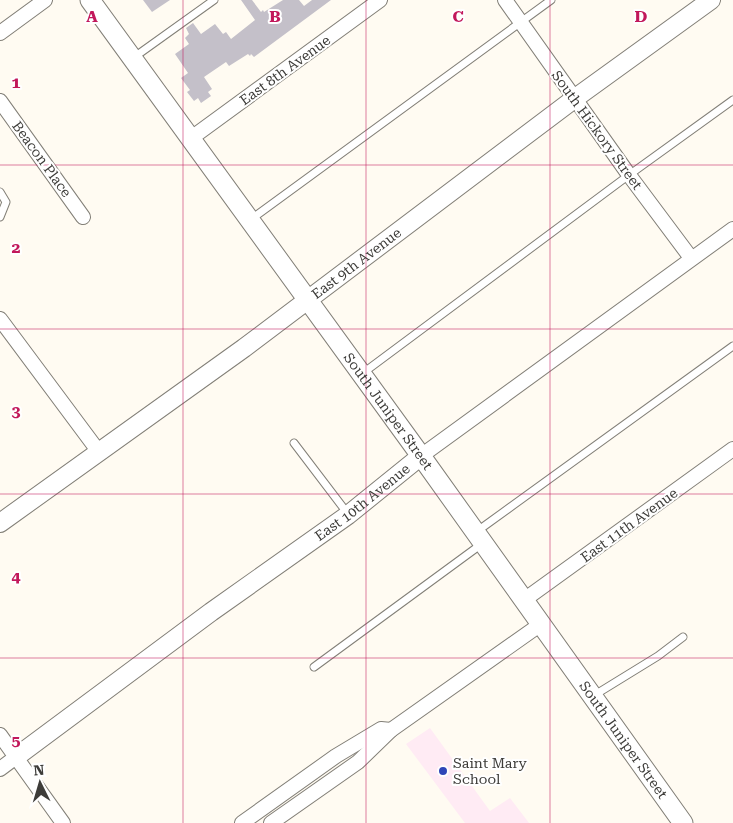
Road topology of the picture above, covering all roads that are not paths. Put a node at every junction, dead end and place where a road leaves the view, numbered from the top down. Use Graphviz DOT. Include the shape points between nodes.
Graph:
graph roads {
  1 [pos="46,0"];
  2 [pos="90,0"];
  3 [pos="214,0"];
  4 [pos="380,0"];
  5 [pos="505,0"];
  6 [pos="551,0"];
  7 [pos="711,0"];
  8 [pos="520,22"];
  9 [pos="0,33"];
  10 [pos="132,59"];
  11 [pos="574,99"];
  12 [pos="733,100"];
  13 [pos="0,101"];
  14 [pos="190,139"];
  15 [pos="629,175"];
  16 [pos="0,192"];
  17 [pos="0,217"];
  18 [pos="83,217"];
  19 [pos="250,220"];
  20 [pos="733,229"];
  21 [pos="691,258"];
  22 [pos="307,299"];
  23 [pos="0,320"];
  24 [pos="733,346"];
  25 [pos="361,374"];
  26 [pos="294,443"];
  27 [pos="733,449"];
  28 [pos="99,452"];
  29 [pos="421,456"];
  30 [pos="348,514"];
  31 [pos="1,520"];
  32 [pos="480,538"];
  33 [pos="524,600"];
  34 [pos="541,624"];
  35 [pos="683,637"];
  36 [pos="314,667"];
  37 [pos="593,696"];
  38 [pos="391,730"];
  39 [pos="0,735"];
  40 [pos="16,757"];
  41 [pos="0,768"];
  42 [pos="63,823"];
  43 [pos="242,823"];
  44 [pos="271,823"];
  45 [pos="683,823"];
  1 -- 9 [label="street"];
  2 -- 10 [label="main road, South Juniper Street"];
  3 -- 10 [label="lane"];
  4 -- 14 [label="street, East 8th Avenue"];
  5 -- 8 [label="street, South Hickory Street"];
  6 -- 8 [label="lane"];
  7 -- 11 [label="street, East 9th Avenue"];
  8 -- 11 [label="street, South Hickory Street"];
  8 -- 19 [label="lane"];
  10 -- 14 [label="main road, South Juniper Street"];
  11 -- 15 [label="street, South Hickory Street"];
  11 -- 22 [label="street, East 9th Avenue"];
  12 -- 15 [label="lane"];
  13 -- 18 [label="street, Beacon Place"];
  14 -- 19 [label="main road, South Juniper Street"];
  15 -- 21 [label="street, South Hickory Street"];
  15 -- 25 [label="lane"];
  16 -- 17 [label="lane" via="6,202"];
  19 -- 22 [label="main road, South Juniper Street"];
  20 -- 21 [label="street, East 10th Avenue"];
  21 -- 29 [label="street, East 10th Avenue"];
  22 -- 25 [label="main road, South Juniper Street"];
  22 -- 28 [label="street, East 9th Avenue"];
  23 -- 28 [label="street"];
  24 -- 32 [label="lane"];
  25 -- 29 [label="main road, South Juniper Street"];
  26 -- 30 [label="lane"];
  27 -- 33 [label="street, East 11th Avenue"];
  28 -- 31 [label="street, East 9th Avenue"];
  29 -- 30 [label="street, East 10th Avenue"];
  29 -- 32 [label="main road, South Juniper Street"];
  30 -- 40 [label="street, East 10th Avenue"];
  32 -- 33 [label="main road, South Juniper Street"];
  32 -- 36 [label="lane"];
  33 -- 34 [label="main road, South Juniper Street"];
  34 -- 37 [label="main road, South Juniper Street"];
  34 -- 38 [label="street"];
  35 -- 37 [label="lane"];
  37 -- 45 [label="main road, South Juniper Street"];
  38 -- 43 [label="street" via="381,728 336,756"];
  38 -- 44 [label="street" via="358,762"];
  39 -- 40 [label="street"];
  40 -- 41 [label="street"];
  40 -- 42 [label="street"];
}
